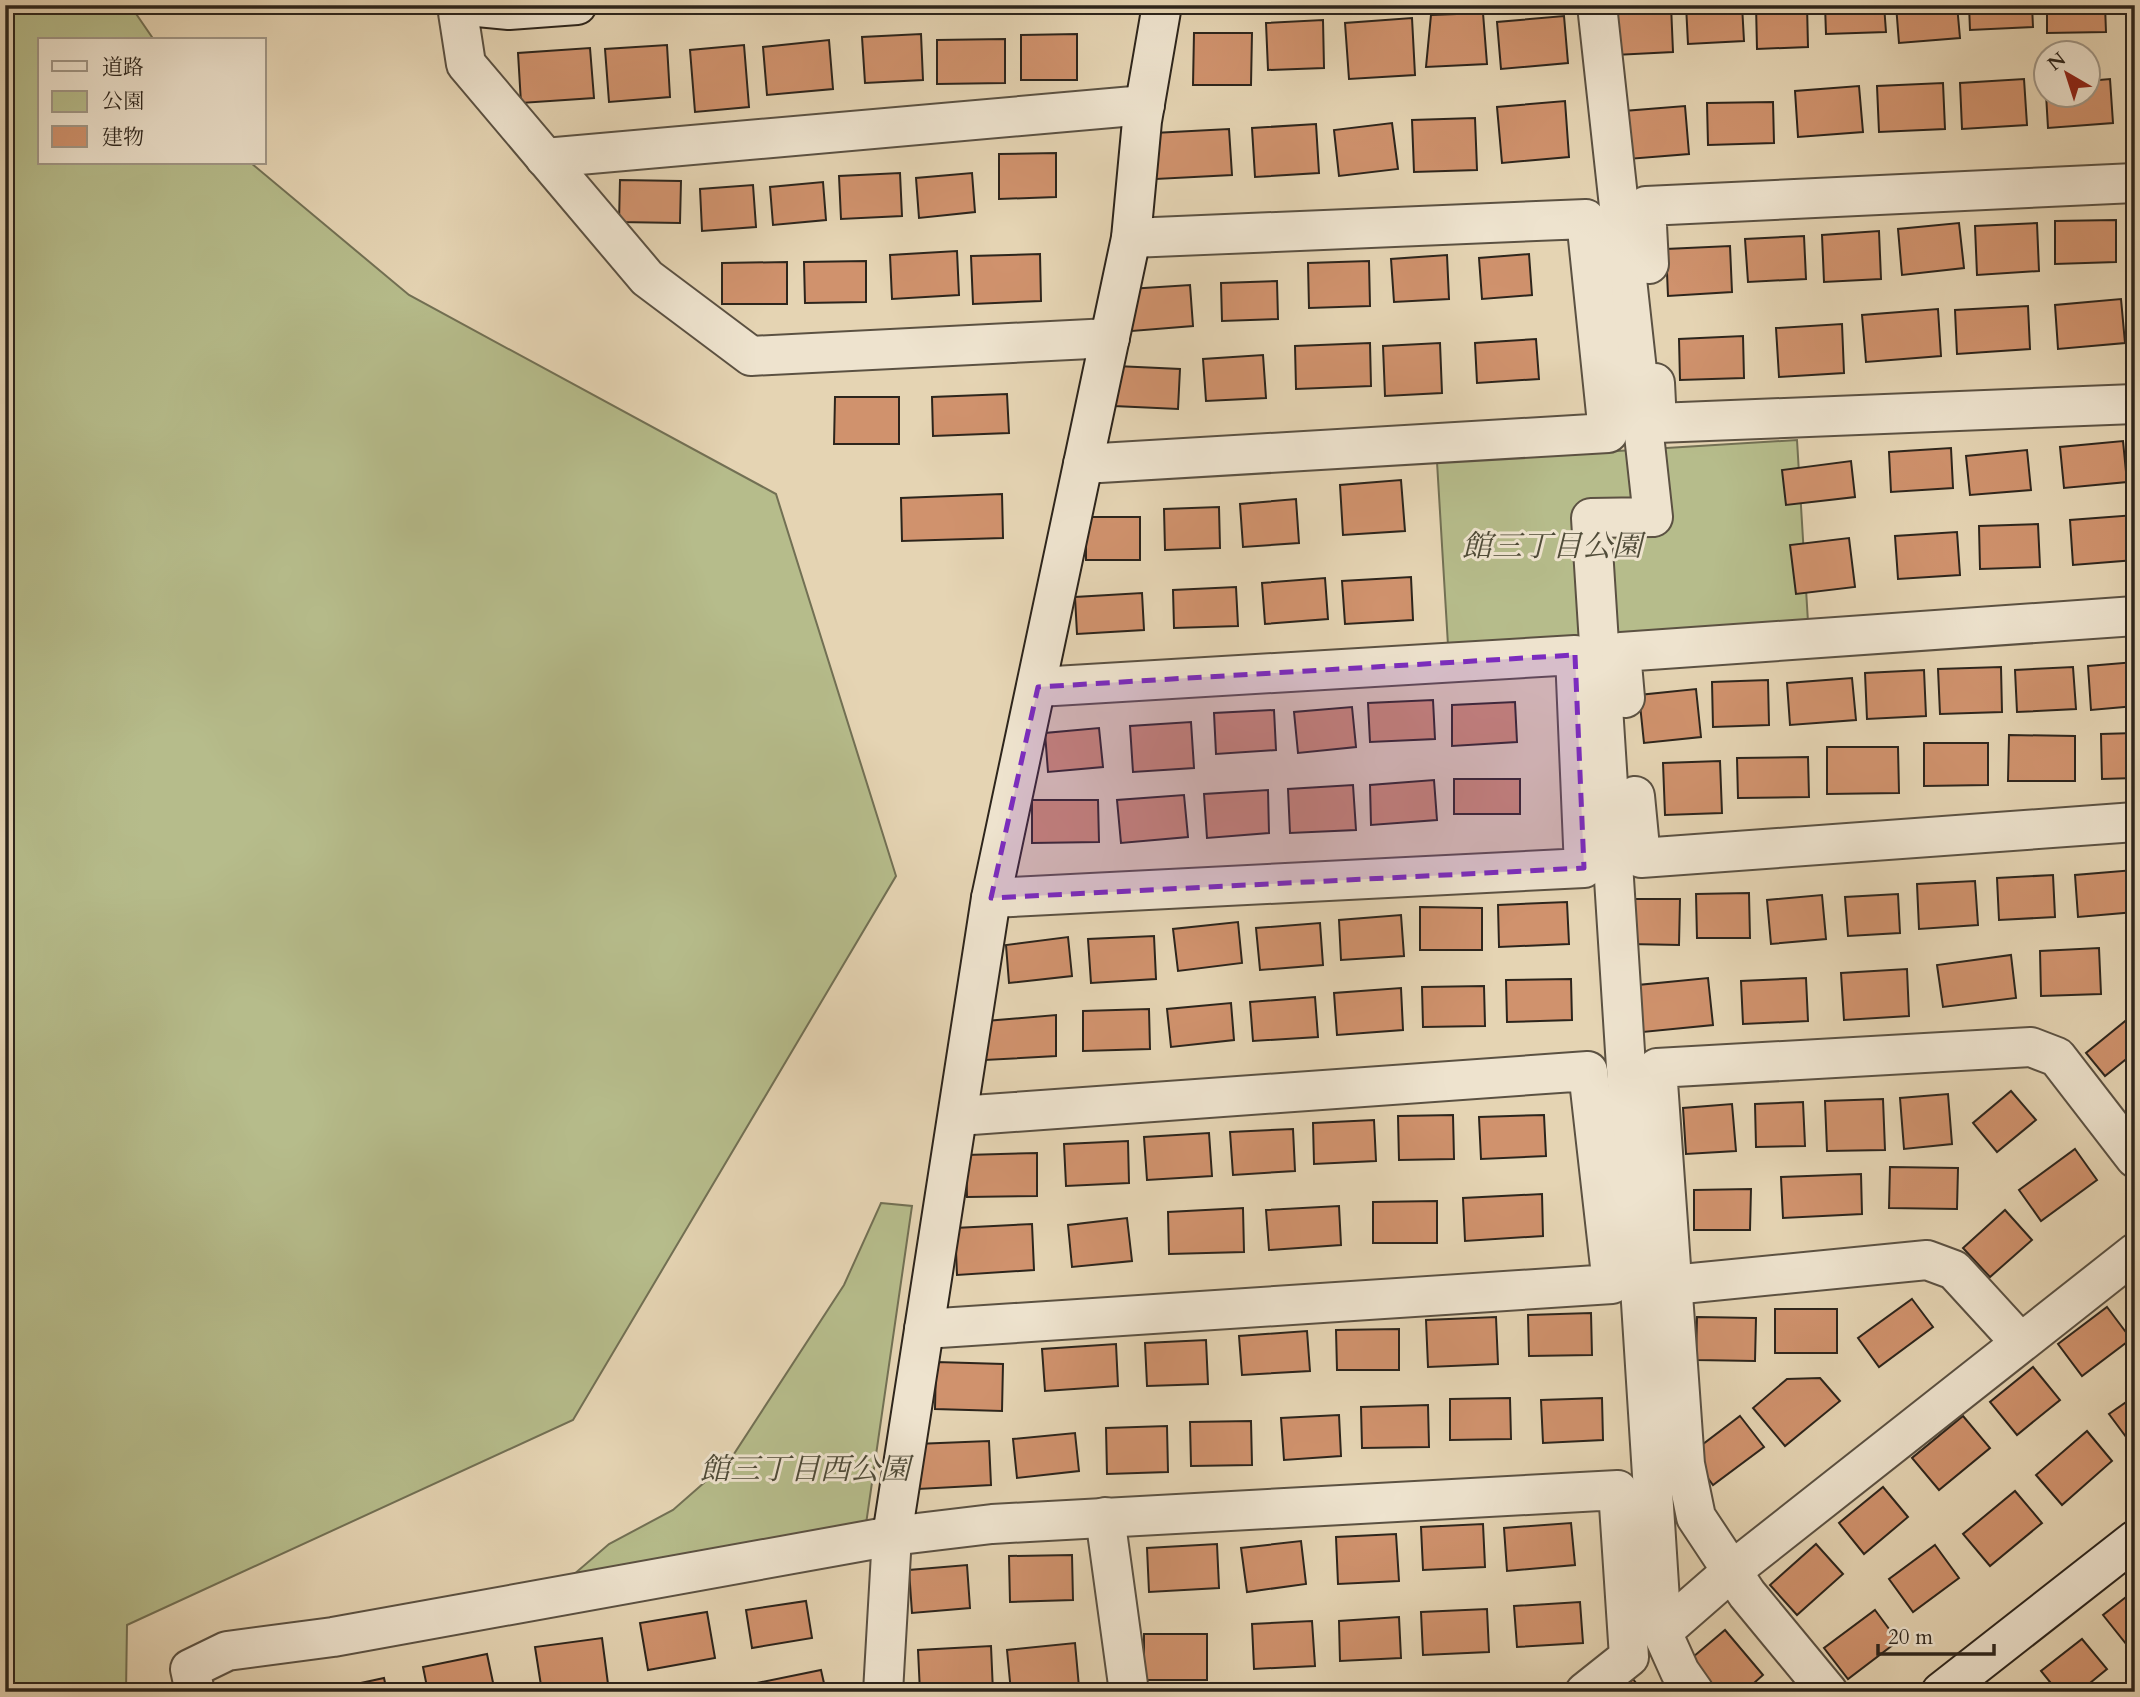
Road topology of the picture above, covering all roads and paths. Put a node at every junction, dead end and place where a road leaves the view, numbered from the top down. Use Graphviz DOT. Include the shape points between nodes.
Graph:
graph roads {
  1 [pos="457,5"];
  2 [pos="577,5"];
  3 [pos="1162,5"];
  4 [pos="1597,5"];
  5 [pos="1144,105"];
  6 [pos="545,158"];
  7 [pos="2135,183"];
  8 [pos="1131,238"];
  9 [pos="1110,338"];
  10 [pos="2135,404"];
  11 [pos="1083,464"];
  12 [pos="2135,616"];
  13 [pos="1038,687"];
  14 [pos="2135,822"];
  15 [pos="991,898"];
  16 [pos="958,1116"];
  17 [pos="2135,1158"];
  18 [pos="2135,1253"];
  19 [pos="1672,1285"];
  20 [pos="923,1329"];
  21 [pos="2020,1342"];
  22 [pos="1105,1517"];
  23 [pos="892,1536"];
  24 [pos="2135,1540"];
  25 [pos="1733,1570"];
  26 [pos="1662,1632"];
  27 [pos="195,1692"];
  28 [pos="883,1692"];
  29 [pos="1129,1692"];
  30 [pos="1585,1692"];
  31 [pos="1694,1692"];
  32 [pos="1828,1692"];
  33 [pos="1941,1692"];
  1 -- 2 [label="street" via="509,10"];
  1 -- 6 [label="street" via="466,64"];
  3 -- 5 [label="street"];
  4 -- 26 [label="street" via="1653,517 1591,518"];
  5 -- 6 [label="street"];
  5 -- 8 [label="street"];
  6 -- 9 [label="street" via="647,278 751,356"];
  7 -- 10 [label="street" via="1646,206 1657,423"];
  8 -- 9 [label="street"];
  8 -- 11 [label="street" via="1586,219 1608,433"];
  9 -- 11 [label="street"];
  11 -- 13 [label="street"];
  12 -- 14 [label="street" via="1621,652 1641,858"];
  13 -- 15 [label="street"];
  13 -- 15 [label="street" via="1575,655 1584,868"];
  15 -- 16 [label="street"];
  16 -- 20 [label="street"];
  16 -- 20 [label="street" via="1588,1071 1612,1284"];
  17 -- 19 [label="street" via="2057,1057 2031,1047 1657,1068"];
  18 -- 21 [label="street"];
  19 -- 21 [label="street" via="1927,1260 1954,1270"];
  19 -- 25 [label="street" via="1685,1464 1696,1517"];
  20 -- 23 [label="street"];
  21 -- 25 [label="street"];
  22 -- 23 [label="street"];
  22 -- 29 [label="street"];
  22 -- 30 [label="street" via="1618,1490 1629,1657"];
  23 -- 27 [label="street" via="333,1637 227,1651 190,1669"];
  23 -- 28 [label="street"];
  24 -- 33 [label="street"];
  25 -- 26 [label="street"];
  25 -- 32 [label="street" via="1747,1594"];
  26 -- 31 [label="street"];
}
